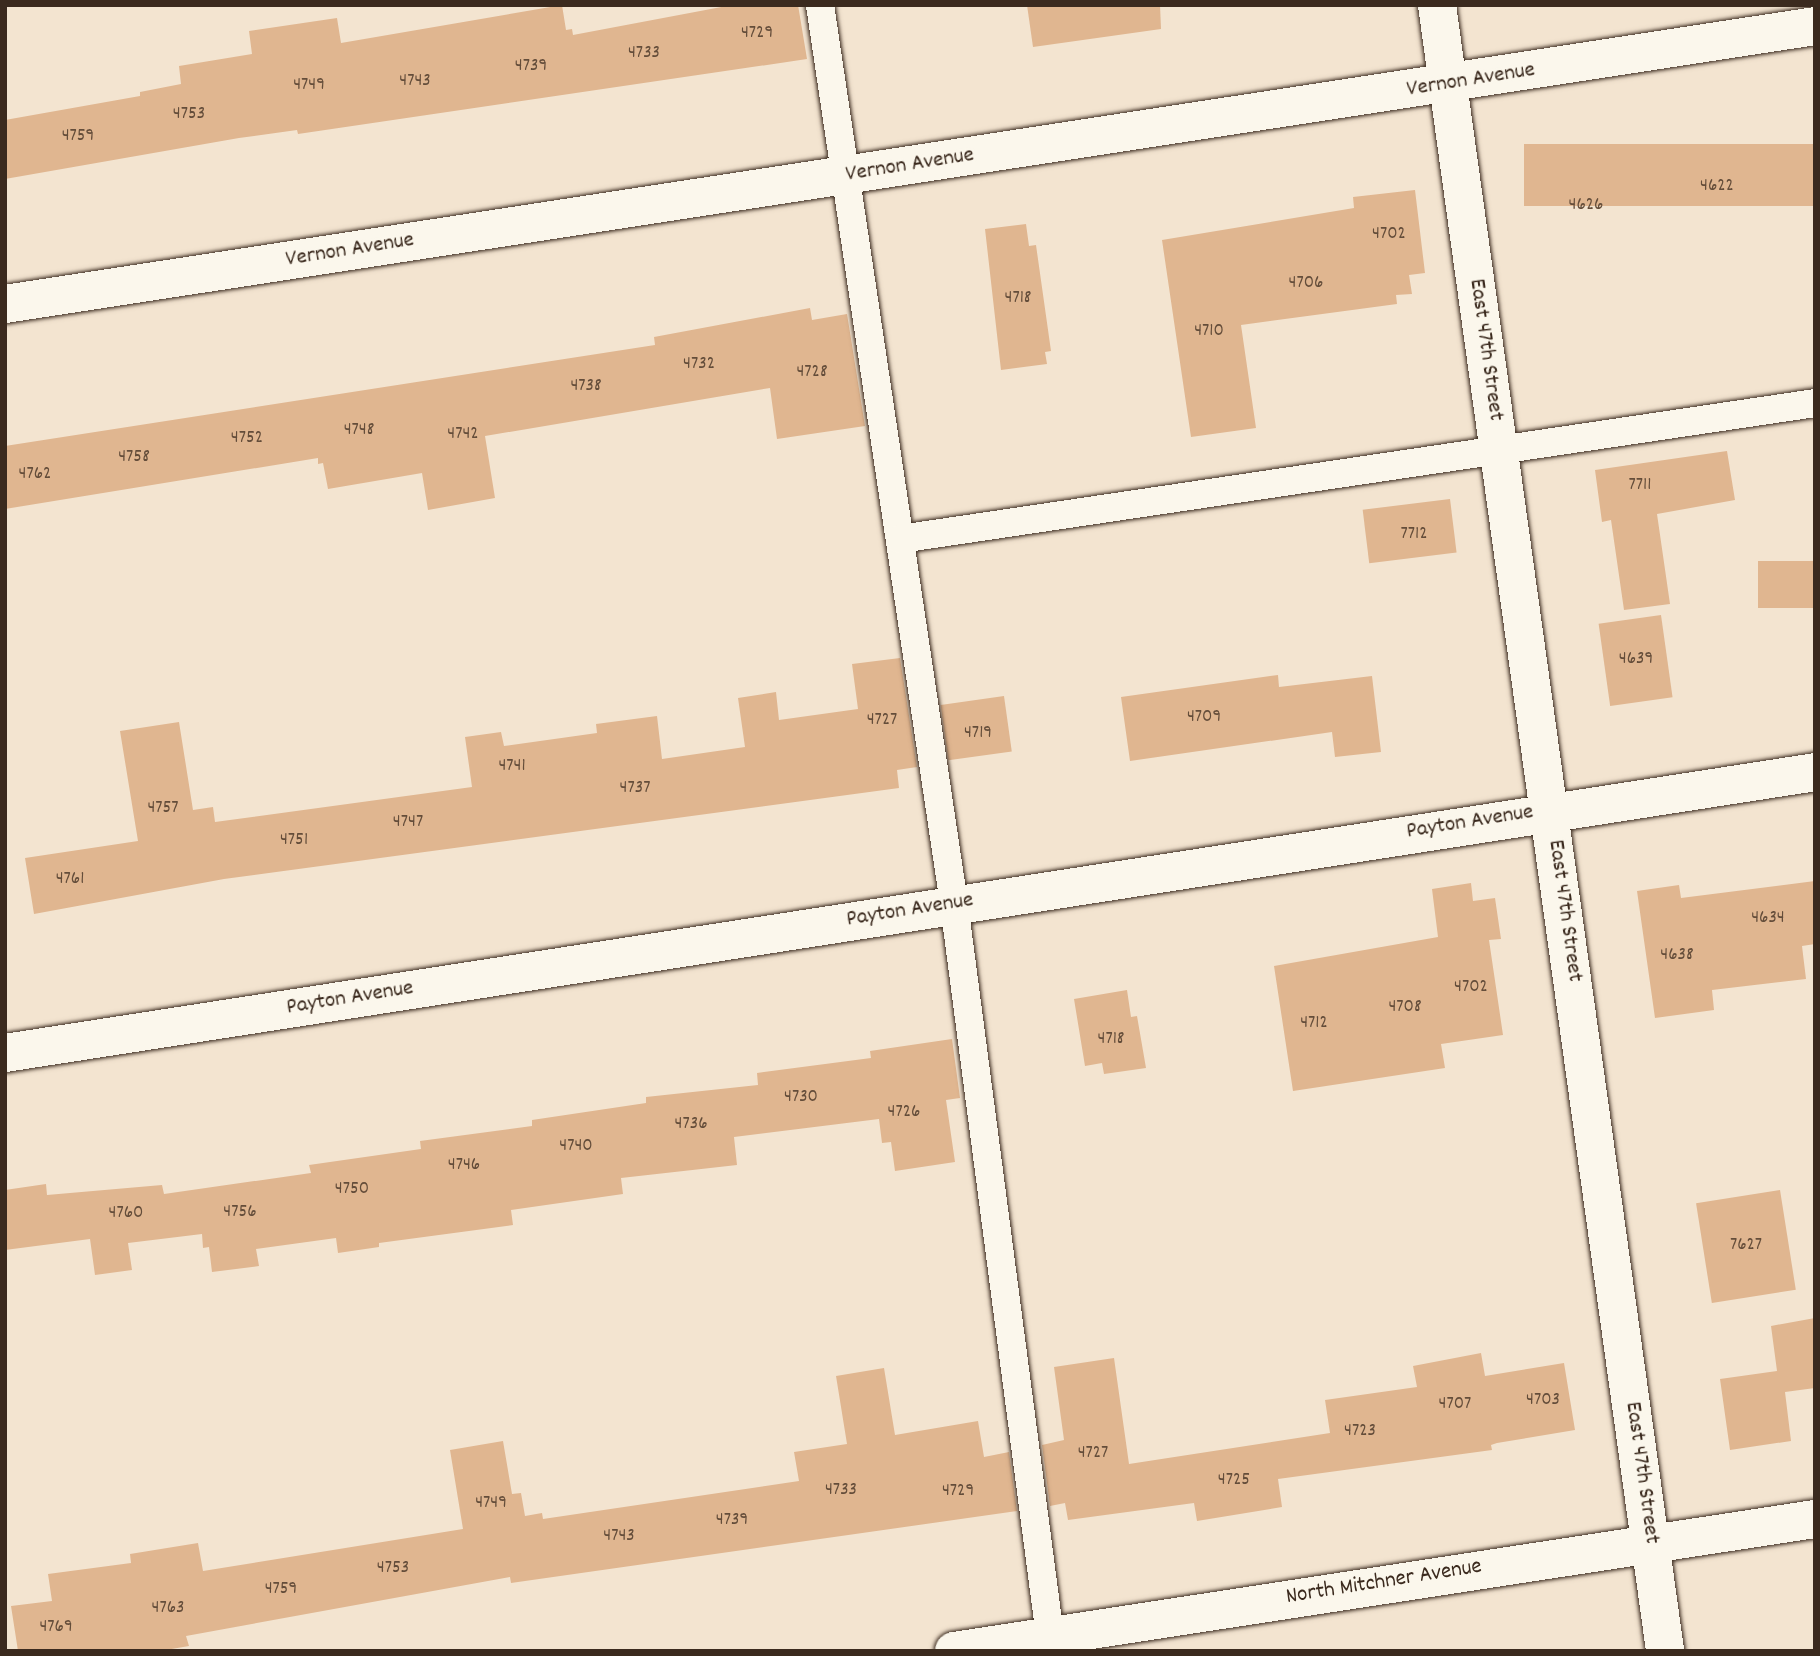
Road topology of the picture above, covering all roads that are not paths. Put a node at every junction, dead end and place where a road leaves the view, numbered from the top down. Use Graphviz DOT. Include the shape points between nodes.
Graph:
graph roads {
  1 [pos="820,5"];
  2 [pos="1437,5"];
  3 [pos="1815,26"];
  4 [pos="1448,85"];
  5 [pos="845,176"];
  6 [pos="5,303"];
  7 [pos="1815,403"];
  8 [pos="1499,447"];
  9 [pos="900,539"];
  10 [pos="1815,772"];
  11 [pos="1550,810"];
  12 [pos="954,904"];
  13 [pos="5,1053"];
  14 [pos="1815,1519"];
  15 [pos="1650,1542"];
  16 [pos="1051,1643"];
  17 [pos="954,1651"];
  18 [pos="1665,1651"];
  1 -- 5 [label="lane"];
  2 -- 4 [label="street, East 47th Street"];
  3 -- 4 [label="street, Vernon Avenue"];
  4 -- 5 [label="street, Vernon Avenue"];
  4 -- 8 [label="street, East 47th Street"];
  5 -- 6 [label="street, Vernon Avenue"];
  5 -- 9 [label="lane"];
  7 -- 8 [label="lane"];
  8 -- 9 [label="lane"];
  8 -- 11 [label="street, East 47th Street"];
  9 -- 12 [label="lane"];
  10 -- 11 [label="street, Payton Avenue"];
  11 -- 12 [label="street, Payton Avenue"];
  11 -- 15 [label="street, East 47th Street"];
  12 -- 13 [label="street, Payton Avenue"];
  12 -- 16 [label="lane"];
  14 -- 15 [label="street, North Mitchner Avenue"];
  15 -- 16 [label="street, North Mitchner Avenue"];
  15 -- 18 [label="street, East 47th Street"];
  16 -- 17 [label="street, North Mitchner Avenue"];
}
